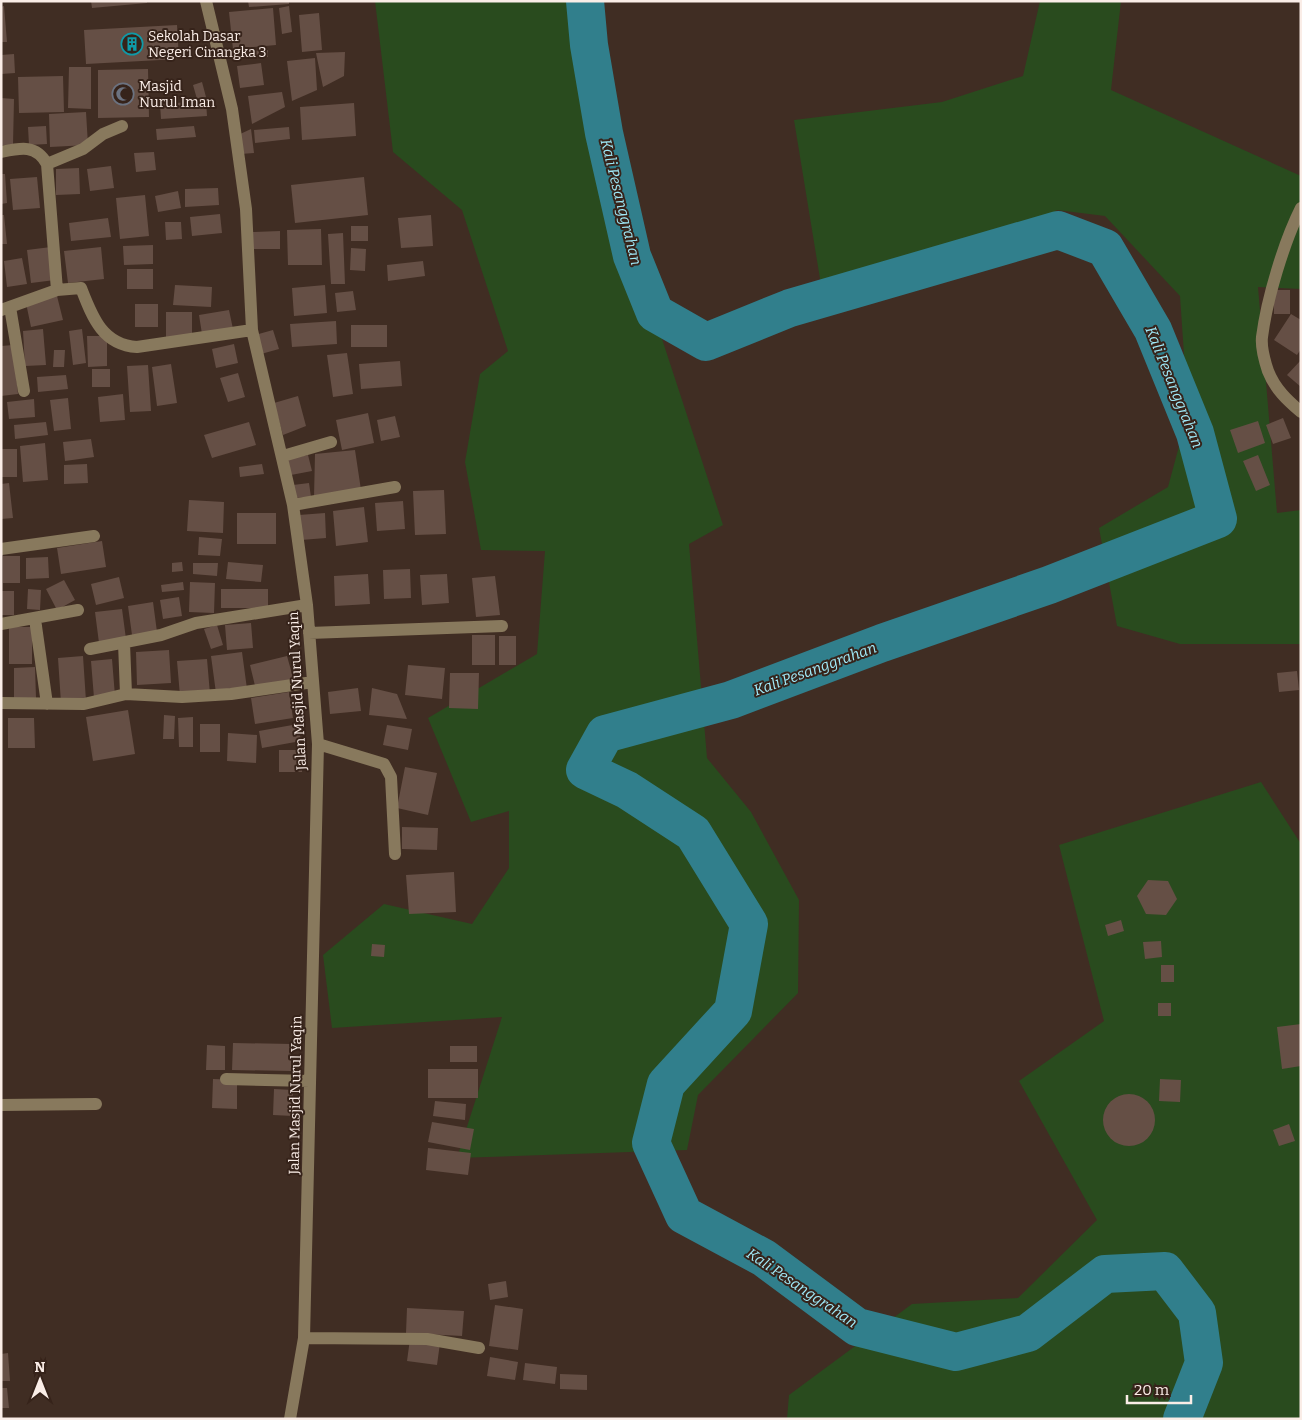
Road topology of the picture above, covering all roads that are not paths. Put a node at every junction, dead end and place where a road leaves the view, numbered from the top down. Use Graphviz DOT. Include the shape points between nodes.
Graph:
graph roads {
  1 [pos="206,1"];
  2 [pos="122,126"];
  3 [pos="1,152"];
  4 [pos="47,164"];
  5 [pos="1301,208"];
  6 [pos="57,290"];
  7 [pos="6,308"];
  8 [pos="252,330"];
  9 [pos="24,391"];
  10 [pos="1301,412"];
  11 [pos="331,442"];
  12 [pos="282,456"];
  13 [pos="395,487"];
  14 [pos="293,505"];
  15 [pos="94,536"];
  16 [pos="1,549"];
  17 [pos="307,604"];
  18 [pos="78,610"];
  19 [pos="35,619"];
  20 [pos="1,624"];
  21 [pos="502,626"];
  22 [pos="310,633"];
  23 [pos="124,643"];
  24 [pos="90,649"];
  25 [pos="313,682"];
  26 [pos="126,694"];
  27 [pos="1,703"];
  28 [pos="47,704"];
  29 [pos="318,744"];
  30 [pos="395,854"];
  31 [pos="226,1079"];
  32 [pos="310,1082"];
  33 [pos="96,1104"];
  34 [pos="1,1105"];
  35 [pos="304,1338"];
  36 [pos="479,1348"];
  37 [pos="290,1419"];
  1 -- 8 [label="street, Jalan Masjid Nurul Yaqin" via="232,109 246,209"];
  2 -- 4 [label="street" via="102,134 83,149"];
  3 -- 4 [label="street" via="21,148 35,150"];
  4 -- 6 [label="street"];
  5 -- 10 [label="street" via="1274,288 1262,339 1268,370 1279,392"];
  6 -- 7 [label="street"];
  6 -- 8 [label="street" via="80,288 94,322 124,347"];
  7 -- 9 [label="street"];
  8 -- 12 [label="street, Jalan Masjid Nurul Yaqin"];
  11 -- 12 [label="street"];
  12 -- 14 [label="street, Jalan Masjid Nurul Yaqin"];
  13 -- 14 [label="street"];
  14 -- 17 [label="street, Jalan Masjid Nurul Yaqin"];
  15 -- 16 [label="street"];
  17 -- 22 [label="street, Jalan Masjid Nurul Yaqin"];
  17 -- 23 [label="street" via="196,623"];
  18 -- 19 [label="street"];
  19 -- 20 [label="street"];
  19 -- 28 [label="street"];
  21 -- 22 [label="street"];
  22 -- 25 [label="street, Jalan Masjid Nurul Yaqin"];
  23 -- 24 [label="street"];
  23 -- 26 [label="street"];
  25 -- 26 [label="street" via="182,698"];
  25 -- 29 [label="street, Jalan Masjid Nurul Yaqin"];
  26 -- 28 [label="street" via="84,704"];
  27 -- 28 [label="street"];
  29 -- 30 [label="street" via="384,764 391,777"];
  29 -- 32 [label="street, Jalan Masjid Nurul Yaqin"];
  31 -- 32 [label="street"];
  32 -- 35 [label="street, Jalan Masjid Nurul Yaqin"];
  33 -- 34 [label="street"];
  35 -- 36 [label="street" via="427,1339"];
  35 -- 37 [label="street, Jalan Masjid Nurul Yaqin"];
}
